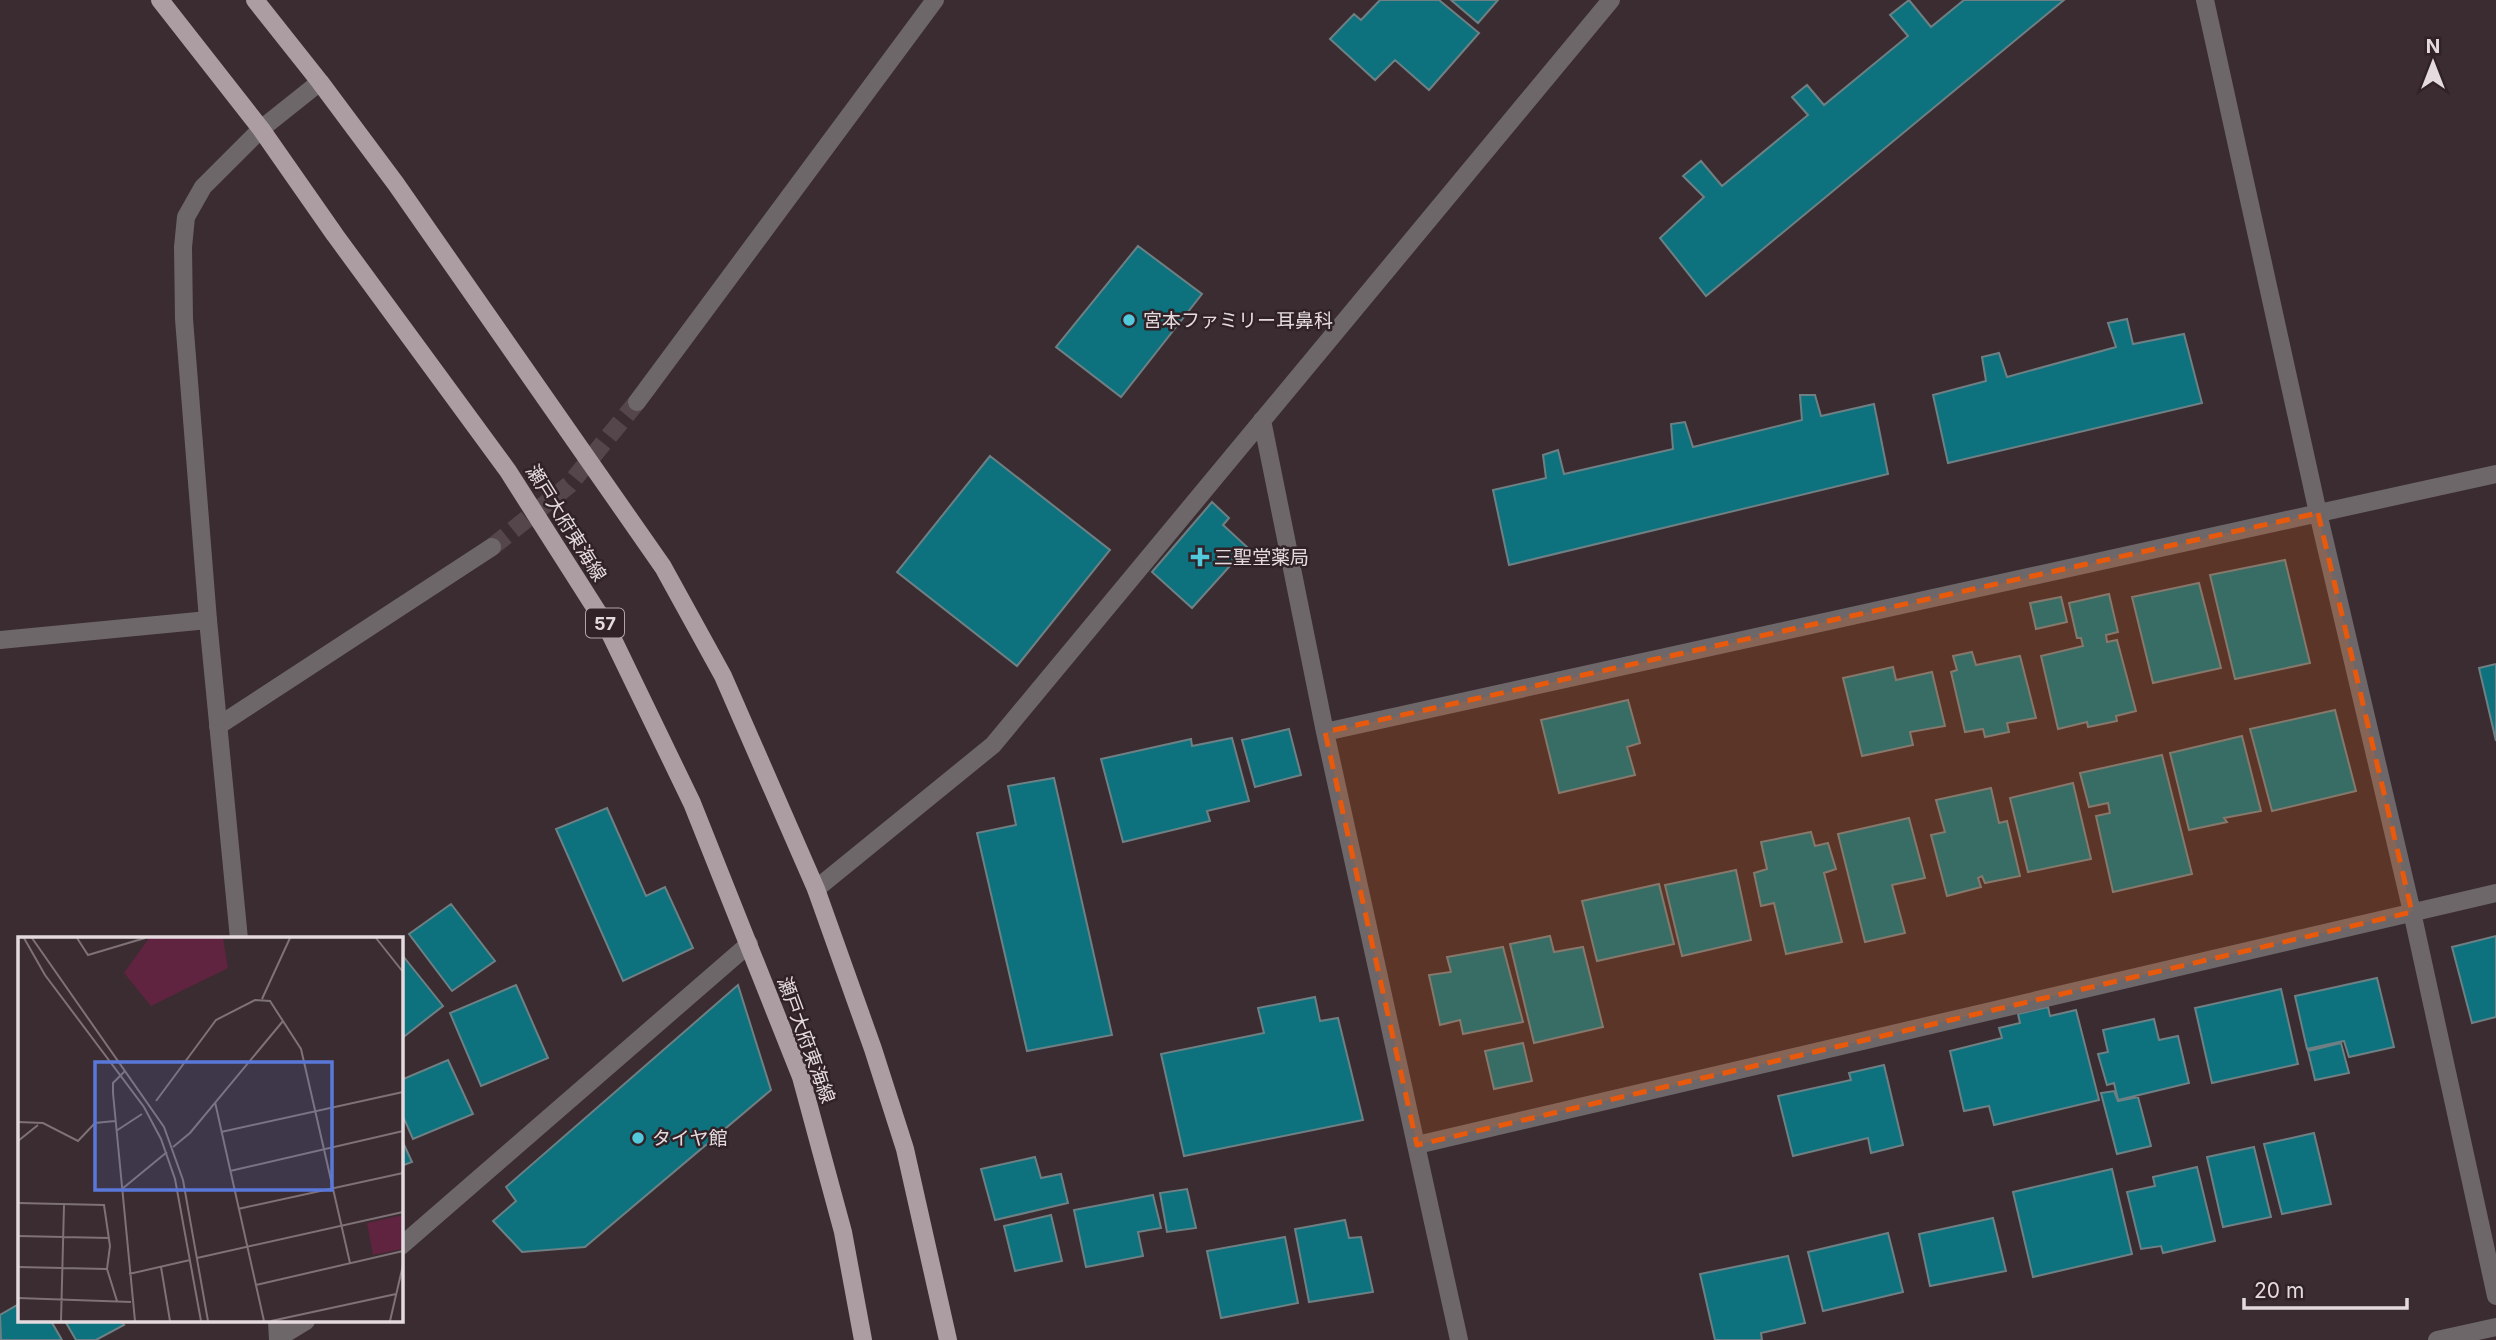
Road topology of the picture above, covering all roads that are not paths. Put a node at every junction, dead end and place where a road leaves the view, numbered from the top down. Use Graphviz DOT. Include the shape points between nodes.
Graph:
graph roads {
  1 [pos="160,0"];
  2 [pos="254,0"];
  3 [pos="935,0"];
  4 [pos="1611,0"];
  5 [pos="2205,0"];
  6 [pos="320,82"];
  7 [pos="261,129"];
  8 [pos="636,402"];
  9 [pos="1262,419"];
  10 [pos="2496,474"];
  11 [pos="2318,513"];
  12 [pos="492,547"];
  13 [pos="208,620"];
  14 [pos="0,640"];
  15 [pos="218,726"];
  16 [pos="1325,732"];
  17 [pos="816,889"];
  18 [pos="2496,893"];
  19 [pos="2412,912"];
  20 [pos="239,937"];
  21 [pos="749,944"];
  22 [pos="1417,1145"];
  23 [pos="402,1245"];
  24 [pos="2496,1296"];
  25 [pos="304,1322"];
  26 [pos="2496,1327"];
  27 [pos="278,1333"];
  28 [pos="863,1340"];
  29 [pos="948,1340"];
  30 [pos="1459,1340"];
  31 [pos="2437,1340"];
  1 -- 7 [label="main road, 瀬戸大府東海線 / 57"];
  2 -- 6 [label="main road"];
  3 -- 8 [label="street"];
  4 -- 9 [label="street"];
  5 -- 11 [label="street"];
  6 -- 7 [label="street"];
  6 -- 17 [label="main road" via="663,567 723,676"];
  7 -- 13 [label="street" via="203,187 186,217 184,319"];
  7 -- 21 [label="main road, 瀬戸大府東海線 / 57" via="509,471 606,625 692,803"];
  9 -- 16 [label="street"];
  9 -- 17 [label="street" via="993,745"];
  10 -- 11 [label="street"];
  11 -- 16 [label="street"];
  11 -- 19 [label="street"];
  12 -- 15 [label="street"];
  13 -- 14 [label="street"];
  13 -- 15 [label="street"];
  15 -- 20 [label="street"];
  16 -- 22 [label="street"];
  17 -- 29 [label="main road" via="905,1149"];
  18 -- 19 [label="street"];
  19 -- 22 [label="street"];
  19 -- 24 [label="street"];
  21 -- 23 [label="street"];
  21 -- 28 [label="main road, 瀬戸大府東海線 / 57" via="801,1077 843,1232"];
  22 -- 30 [label="street"];
  25 -- 27 [label="street"];
  26 -- 31 [label="street"];
}
